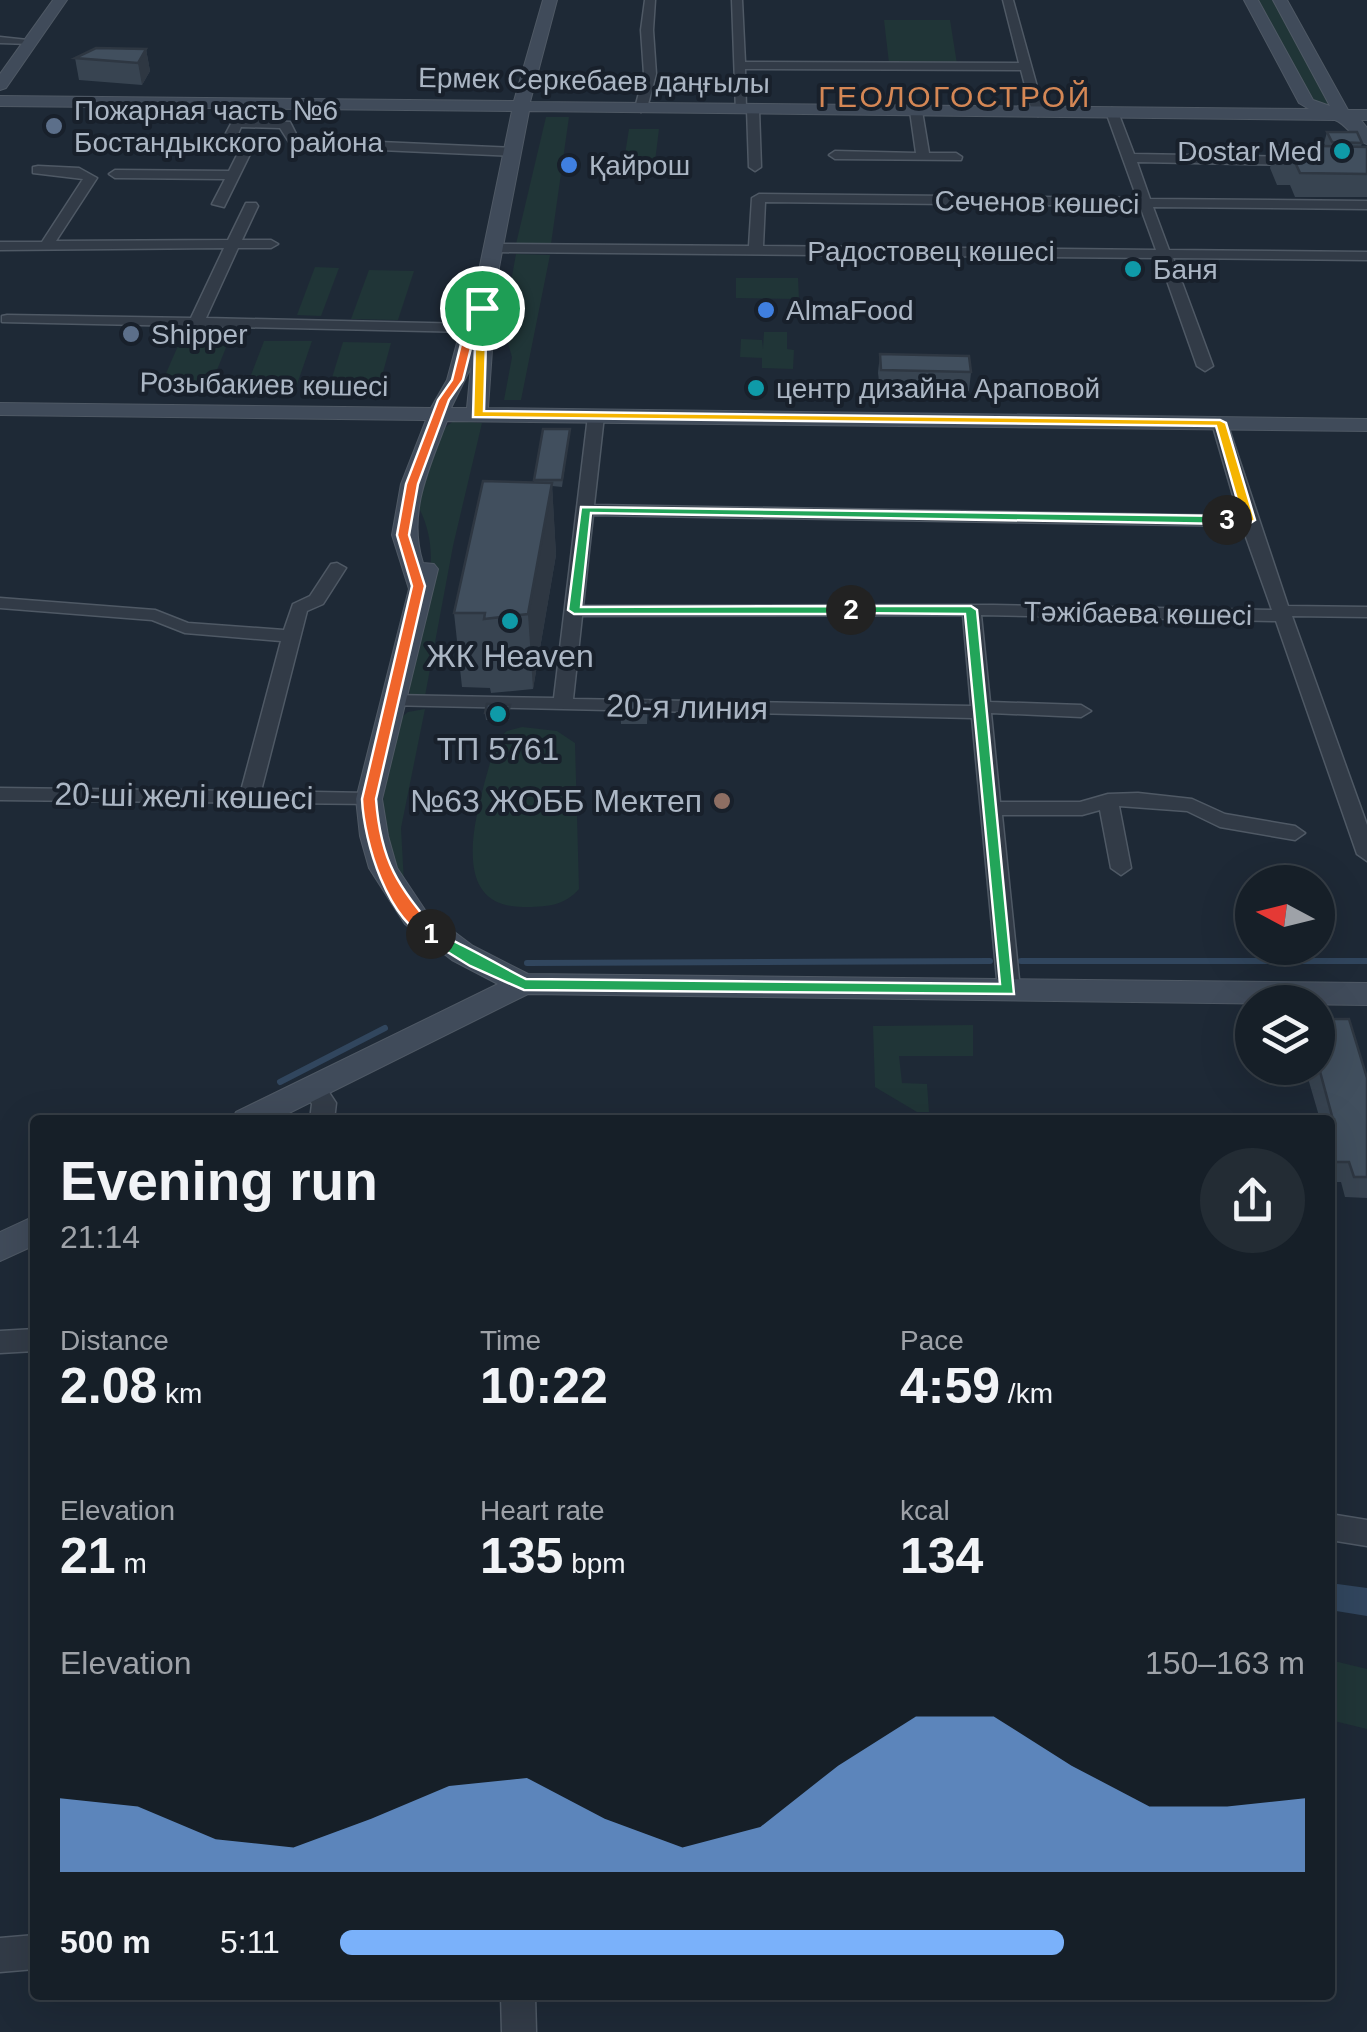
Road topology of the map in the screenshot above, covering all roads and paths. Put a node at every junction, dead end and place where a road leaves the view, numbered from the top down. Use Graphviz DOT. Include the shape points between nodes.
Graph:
graph roads {
  1 [pos="60,0"];
  2 [pos="550,0"];
  3 [pos="650,0"];
  4 [pos="737,0"];
  5 [pos="1008,0"];
  6 [pos="1251,0"];
  7 [pos="1280,0"];
  8 [pos="0,40"];
  9 [pos="31,41"];
  10 [pos="739,65"];
  11 [pos="1285,65"];
  12 [pos="1313,65"];
  13 [pos="1026,68"];
  14 [pos="0,85"];
  15 [pos="0,100"];
  16 [pos="247,104"];
  17 [pos="522,107"];
  18 [pos="641,108"];
  19 [pos="746,109"];
  20 [pos="916,110"];
  21 [pos="1038,112"];
  22 [pos="1112,112"];
  23 [pos="1342,114"];
  24 [pos="1367,115"];
  25 [pos="237,123"];
  26 [pos="1367,139"];
  27 [pos="513,152"];
  28 [pos="836,155"];
  29 [pos="923,156"];
  30 [pos="956,156"];
  31 [pos="1127,158"];
  32 [pos="1312,161"];
  33 [pos="755,168"];
  34 [pos="38,170"];
  35 [pos="115,174"];
  36 [pos="234,175"];
  37 [pos="1142,203"];
  38 [pos="220,204"];
  39 [pos="1367,205"];
  40 [pos="251,206"];
  41 [pos="48,243"];
  42 [pos="233,244"];
  43 [pos="271,244"];
  44 [pos="0,246"];
  45 [pos="495,248"];
  46 [pos="756,250"];
  47 [pos="1164,253"];
  48 [pos="1367,256"];
  49 [pos="482,308"];
  50 [pos="7,319"];
  51 [pos="198,322"];
  52 [pos="471,328"];
  53 [pos="1205,366"];
  54 [pos="0,409"];
  55 [pos="438,414"];
  56 [pos="477,415"];
  57 [pos="596,416"];
  58 [pos="1220,423"];
  59 [pos="1367,424"];
  60 [pos="585,510"];
  61 [pos="1249,520"];
  62 [pos="337,568"];
  63 [pos="0,604"];
  64 [pos="574,610"];
  65 [pos="971,610"];
  66 [pos="1367,612"];
  67 [pos="1282,614"];
  68 [pos="292,636"];
  69 [pos="392,701"];
  70 [pos="562,705"];
  71 [pos="982,709"];
  72 [pos="1081,712"];
  73 [pos="0,794"];
  74 [pos="249,797"];
  75 [pos="369,799"];
  76 [pos="1108,800"];
  77 [pos="991,808"];
  78 [pos="1295,833"];
  79 [pos="1367,854"];
  80 [pos="1121,868"];
  81 [pos="524,984"];
  82 [pos="1008,990"];
  83 [pos="1367,994"];
  84 [pos="314,1086"];
  85 [pos="257,1115"];
  86 [pos="323,1115"];
  87 [pos="30,1233"];
  88 [pos="0,1248"];
  89 [pos="30,1340"];
  90 [pos="0,1342"];
  91 [pos="1335,1528"];
  92 [pos="1367,1532"];
  93 [pos="30,1952"];
  94 [pos="0,1955"];
  95 [pos="518,2000"];
  96 [pos="518,2032"];
  1 -- 9 [label="street"];
  2 -- 17 [label="street"];
  3 -- 18 [label="street" via="650,74"];
  4 -- 10 [label="street"];
  5 -- 13 [label="street"];
  6 -- 11 [label="street"];
  7 -- 12 [label="street"];
  8 -- 9 [label="street"];
  9 -- 14 [label="street"];
  10 -- 13 [label="street"];
  10 -- 19 [label="street"];
  11 -- 12 [label="street"];
  11 -- 23 [label="street" via="1306,103"];
  12 -- 23 [label="street"];
  13 -- 21 [label="street"];
  15 -- 16 [label="street, Ермек Серкебаев даңғылы"];
  16 -- 17 [label="street, Ермек Серкебаев даңғылы"];
  16 -- 25 [label="street"];
  17 -- 18 [label="street, Ермек Серкебаев даңғылы"];
  17 -- 27 [label="street"];
  18 -- 19 [label="street, Ермек Серкебаев даңғылы"];
  19 -- 20 [label="street, Ермек Серкебаев даңғылы"];
  19 -- 33 [label="street"];
  20 -- 21 [label="street, Ермек Серкебаев даңғылы"];
  20 -- 29 [label="street"];
  21 -- 22 [label="street, Ермек Серкебаев даңғылы"];
  22 -- 23 [label="street, Ермек Серкебаев даңғылы"];
  22 -- 31 [label="street"];
  23 -- 24 [label="street, Ермек Серкебаев даңғылы"];
  23 -- 26 [label="street"];
  25 -- 27 [label="street" via="286,125 293,139 312,143"];
  25 -- 36 [label="street" via="230,136 251,140"];
  27 -- 45 [label="street"];
  28 -- 29 [label="street"];
  29 -- 30 [label="street"];
  31 -- 32 [label="street"];
  31 -- 37 [label="street"];
  34 -- 41 [label="street" via="90,178"];
  35 -- 36 [label="street"];
  36 -- 38 [label="street"];
  37 -- 39 [label="street, Сеченов көшесі"];
  37 -- 46 [label="street, Сеченов көшесі" via="759,198"];
  37 -- 47 [label="street"];
  40 -- 42 [label="street"];
  41 -- 42 [label="street"];
  41 -- 44 [label="street"];
  42 -- 43 [label="street"];
  42 -- 51 [label="street"];
  45 -- 46 [label="street, Радостовец көшесі"];
  45 -- 49 [label="street"];
  46 -- 47 [label="street, Радостовец көшесі"];
  47 -- 48 [label="street, Радостовец көшесі"];
  47 -- 53 [label="street"];
  49 -- 52 [label="street"];
  49 -- 56 [label="street"];
  50 -- 51 [label="street"];
  51 -- 52 [label="street"];
  52 -- 55 [label="street" via="463,365"];
  54 -- 55 [label="street, Розыбакиев көшесі"];
  55 -- 56 [label="street, Розыбакиев көшесі"];
  55 -- 69 [label="street" via="403,527 419,586"];
  56 -- 57 [label="street, Розыбакиев көшесі"];
  57 -- 58 [label="street, Розыбакиев көшесі"];
  57 -- 60 [label="street"];
  58 -- 59 [label="street, Розыбакиев көшесі"];
  58 -- 61 [label="street"];
  60 -- 61 [label="street"];
  60 -- 64 [label="street"];
  61 -- 67 [label="street"];
  62 -- 68 [label="street" via="317,600 299,608"];
  63 -- 68 [label="street" via="154,615 185,628"];
  64 -- 65 [label="street, Тәжібаева көшесі"];
  64 -- 70 [label="street"];
  65 -- 67 [label="street, Тәжібаева көшесі"];
  65 -- 71 [label="street"];
  66 -- 67 [label="street, Тәжібаева көшесі"];
  67 -- 79 [label="street"];
  68 -- 74 [label="street"];
  69 -- 70 [label="street, 20-я линия"];
  69 -- 75 [label="street"];
  70 -- 71 [label="street, 20-я линия"];
  71 -- 72 [label="street, 20-я линия"];
  71 -- 77 [label="street"];
  73 -- 74 [label="street, 20-ші желі көшесі"];
  74 -- 75 [label="street, 20-ші желі көшесі"];
  75 -- 81 [label="street" via="380,861 412,918 447,946"];
  76 -- 77 [label="street" via="1082,809"];
  76 -- 78 [label="street" via="1192,805 1220,820"];
  76 -- 80 [label="street"];
  77 -- 82 [label="street"];
  81 -- 82 [label="street"];
  81 -- 84 [label="street"];
  82 -- 83 [label="street"];
  84 -- 85 [label="street"];
  84 -- 86 [label="street" via="324,1102"];
  87 -- 88 [label="street"];
  89 -- 90 [label="street"];
  91 -- 92 [label="street"];
  93 -- 94 [label="street"];
  95 -- 96 [label="street"];
}
